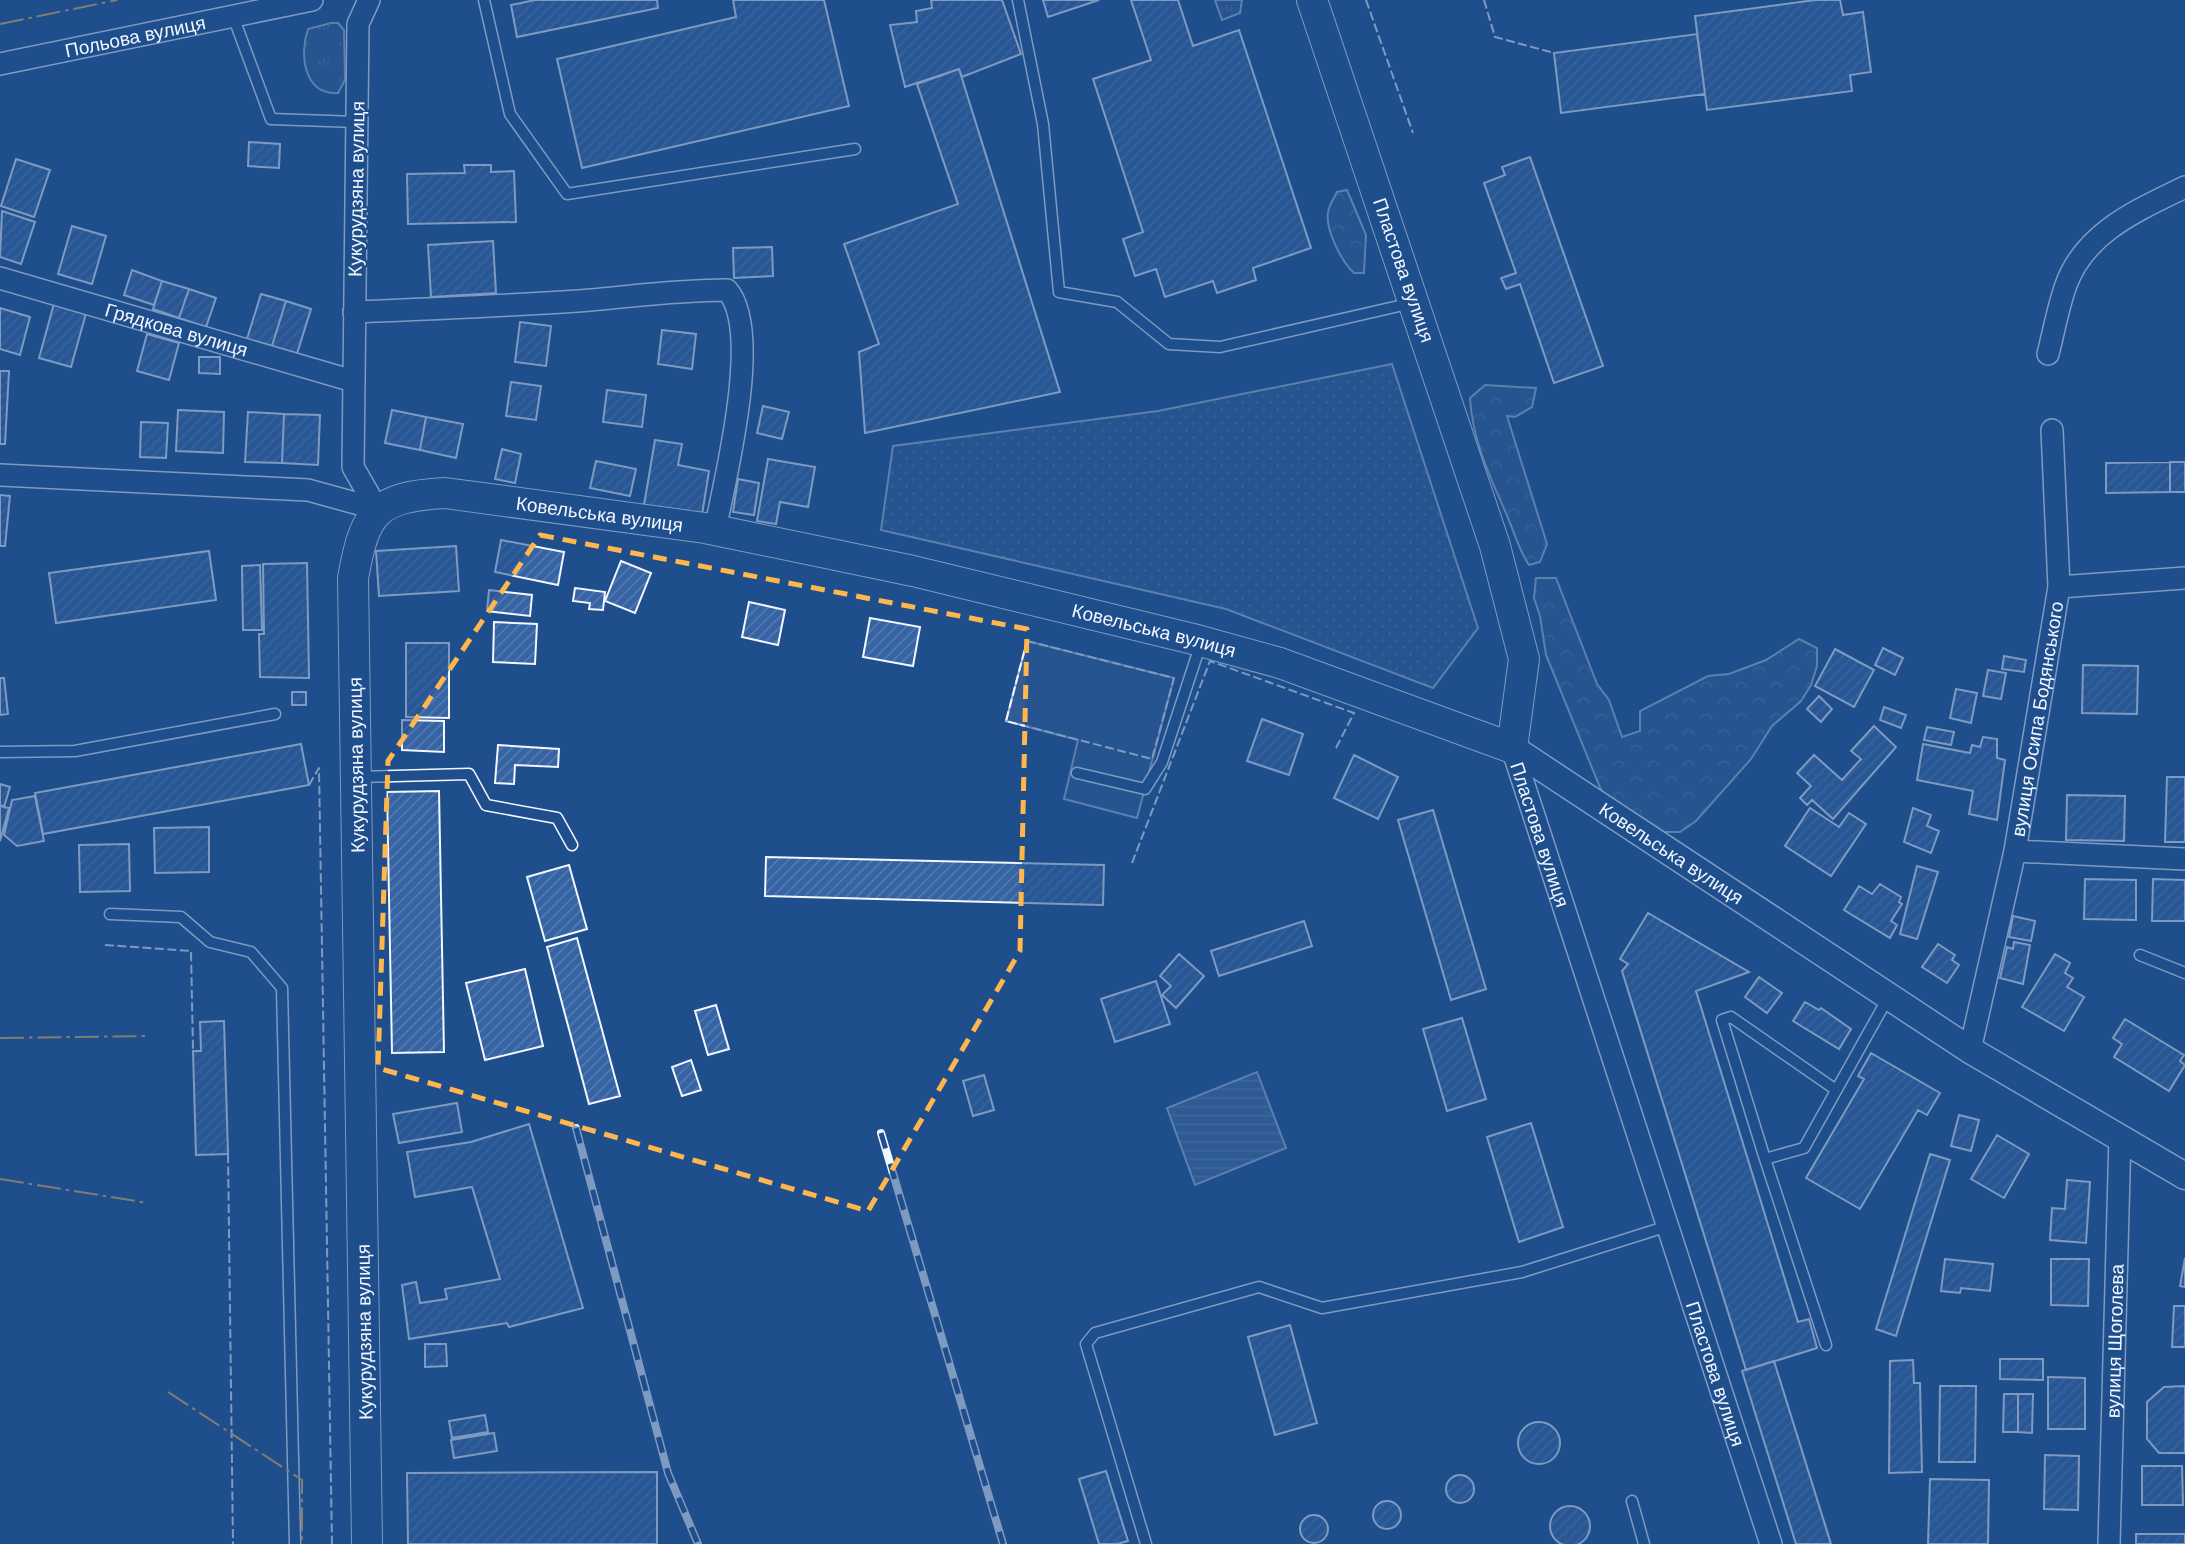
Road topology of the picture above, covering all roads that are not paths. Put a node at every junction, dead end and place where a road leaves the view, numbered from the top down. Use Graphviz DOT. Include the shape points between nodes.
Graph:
graph roads {
  1 [pos="312,0"];
  2 [pos="369,0"];
  3 [pos="484,0"];
  4 [pos="1018,0"];
  5 [pos="1312,0"];
  6 [pos="233,16"];
  7 [pos="0,64"];
  8 [pos="357,122"];
  9 [pos="855,149"];
  10 [pos="2185,187"];
  11 [pos="0,278"];
  12 [pos="1415,302"];
  13 [pos="354,312"];
  14 [pos="2048,354"];
  15 [pos="352,381"];
  16 [pos="2052,430"];
  17 [pos="0,475"];
  18 [pos="377,509"];
  19 [pos="715,530"];
  20 [pos="2185,578"];
  21 [pos="2059,587"];
  22 [pos="1201,641"];
  23 [pos="275,714"];
  24 [pos="1511,748"];
  25 [pos="0,752"];
  26 [pos="1077,772"];
  27 [pos="356,777"];
  28 [pos="572,845"];
  29 [pos="2015,851"];
  30 [pos="2185,859"];
  31 [pos="110,914"];
  32 [pos="2140,955"];
  33 [pos="2185,973"];
  34 [pos="1889,996"];
  35 [pos="1970,1050"];
  36 [pos="1836,1090"];
  37 [pos="2120,1137"];
  38 [pos="1765,1159"];
  39 [pos="2185,1176"];
  40 [pos="1668,1226"];
  41 [pos="1826,1345"];
  42 [pos="1632,1501"];
  43 [pos="295,1544"];
  44 [pos="367,1544"];
  45 [pos="1146,1544"];
  46 [pos="1644,1544"];
  47 [pos="1771,1544"];
  48 [pos="2109,1544"];
  1 -- 6 [label="street, Польова вулиця"];
  2 -- 8 [label="street, Кукурудзяна вулиця" via="358,24"];
  3 -- 9 [label="lane" via="510,114 567,194"];
  4 -- 12 [label="lane" via="1043,124 1059,292 1116,302 1169,344 1220,347"];
  5 -- 12 [label="main road, Пластова вулиця"];
  6 -- 7 [label="street, Польова вулиця"];
  6 -- 8 [label="lane" via="271,119"];
  8 -- 13 [label="street, Кукурудзяна вулиця"];
  10 -- 14 [label="street" via="2118,221 2087,249 2067,283"];
  11 -- 15 [label="street, Грядкова вулиця"];
  12 -- 24 [label="main road, Пластова вулиця" via="1495,545 1524,659"];
  13 -- 15 [label="street, Кукурудзяна вулиця"];
  13 -- 19 [label="street" via="483,308 671,290 727,290 739,314 741,384"];
  15 -- 18 [label="street, Кукурудзяна вулиця" via="353,467"];
  16 -- 21 [label="street"];
  17 -- 18 [label="street" via="309,490"];
  18 -- 19 [label="main road, Ковельська вулиця" via="413,495 446,494"];
  18 -- 27 [label="main road, Кукурудзяна вулиця" via="361,536 353,579"];
  19 -- 22 [label="main road, Ковельська вулиця" via="914,571"];
  20 -- 21 [label="street, вулиця Осипа Бодянського"];
  21 -- 29 [label="street, вулиця Осипа Бодянського"];
  22 -- 24 [label="main road, Ковельська вулиця" via="1280,663"];
  22 -- 26 [label="lane" via="1162,762 1145,789"];
  23 -- 25 [label="lane" via="75,751"];
  24 -- 34 [label="street, Ковельська вулиця"];
  24 -- 40 [label="street, Пластова вулиця"];
  27 -- 28 [label="lane" via="469,774 486,805 557,818"];
  27 -- 44 [label="main road, Кукурудзяна вулиця"];
  29 -- 30 [label="street, вулиця Осипа Бодянського"];
  29 -- 35 [label="street, вулиця Осипа Бодянського"];
  31 -- 43 [label="lane" via="181,917 210,942 251,952 282,988"];
  32 -- 33 [label="lane"];
  34 -- 35 [label="street, Ковельська вулиця"];
  34 -- 36 [label="lane"];
  35 -- 37 [label="street, Ковельська вулиця"];
  36 -- 38 [label="lane" via="1804,1148"];
  36 -- 38 [label="lane" via="1731,1017 1723,1020"];
  37 -- 39 [label="street, Ковельська вулиця"];
  37 -- 48 [label="street, вулиця Щоголева"];
  38 -- 41 [label="lane"];
  40 -- 45 [label="lane" via="1522,1272 1322,1308 1259,1287 1095,1333 1086,1344"];
  40 -- 47 [label="street, Пластова вулиця"];
  42 -- 46 [label="lane"];
}
